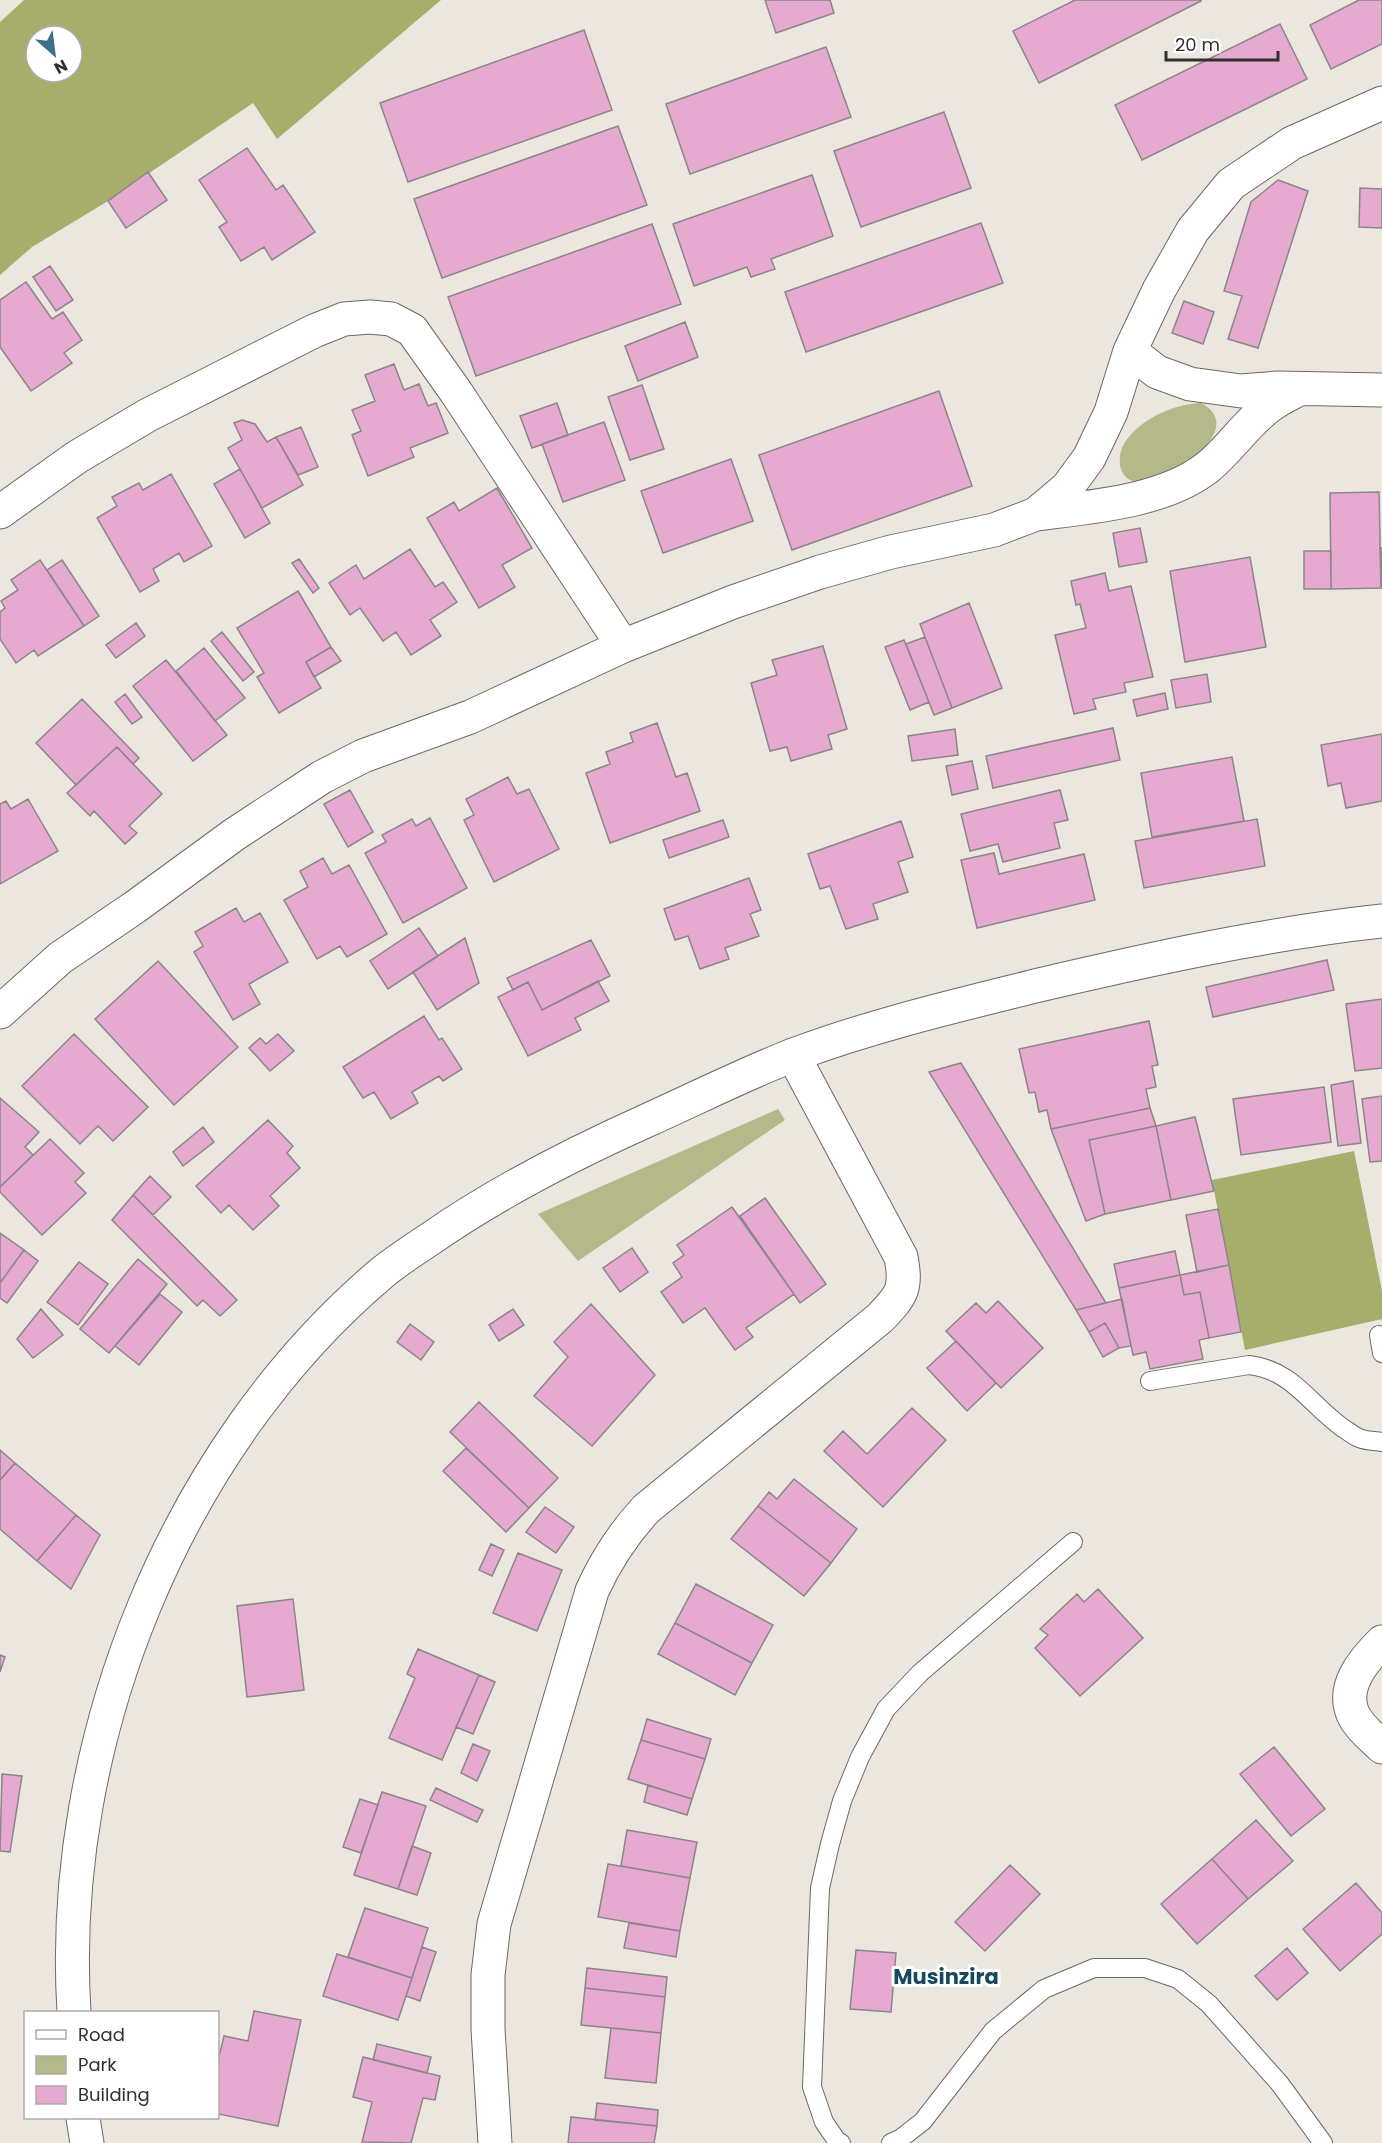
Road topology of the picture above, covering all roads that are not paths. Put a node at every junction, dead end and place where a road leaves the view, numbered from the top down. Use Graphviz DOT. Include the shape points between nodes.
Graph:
graph roads {
  1 [pos="1382,103"];
  2 [pos="1130,351"];
  3 [pos="1299,389"];
  4 [pos="1382,390"];
  5 [pos="0,512"];
  6 [pos="1036,514"];
  7 [pos="623,646"];
  8 [pos="1382,921"];
  9 [pos="0,1012"];
  10 [pos="793,1055"];
  11 [pos="1379,1335"];
  12 [pos="1382,1353"];
  13 [pos="1150,1381"];
  14 [pos="1382,1442"];
  15 [pos="1073,1542"];
  16 [pos="1382,1642"];
  17 [pos="1382,1747"];
  18 [pos="74,2011"];
  19 [pos="83,2119"];
  20 [pos="87,2143"];
  21 [pos="495,2143"];
  22 [pos="841,2143"];
  23 [pos="891,2143"];
  24 [pos="1323,2143"];
  1 -- 2 [label="street" via="1292,143 1231,184 1193,230"];
  2 -- 3 [label="street" via="1157,372 1190,384 1241,391"];
  2 -- 6 [label="street" via="1111,412 1089,458 1067,488"];
  3 -- 4 [label="street"];
  3 -- 6 [label="street" via="1271,405 1208,467 1178,484 1101,505"];
  5 -- 7 [label="street" via="77,457 148,415 314,331 344,319 391,319 412,330 456,392"];
  6 -- 7 [label="street" via="994,530 820,572"];
  7 -- 9 [label="street" via="470,717 363,756 322,777 60,958"];
  8 -- 10 [label="street" via="1303,930 1151,958 890,1023"];
  10 -- 18 [label="street" via="600,1141 523,1179 455,1221 386,1269 334,1317 276,1381 228,1445 186,1517 146,1601 117,1679 82,1833 71,1959"];
  10 -- 21 [label="street" via="901,1257 905,1280 897,1300 880,1318 646,1509 606,1561 592,1592 494,1924 488,1975 488,2029"];
  11 -- 12 [label="lane"];
  13 -- 14 [label="lane" via="1249,1365 1266,1367 1282,1375 1329,1418 1358,1438"];
  15 -- 22 [label="lane" via="920,1672 886,1709 842,1801 820,1888 812,2087 824,2122"];
  16 -- 17 [label="street" via="1356,1674 1350,1694 1353,1714"];
  19 -- 20 [label="street"];
  23 -- 24 [label="lane" via="923,2121 993,2031 1044,1989 1094,1968 1145,1968 1178,1979 1209,2004 1280,2084"];
}
